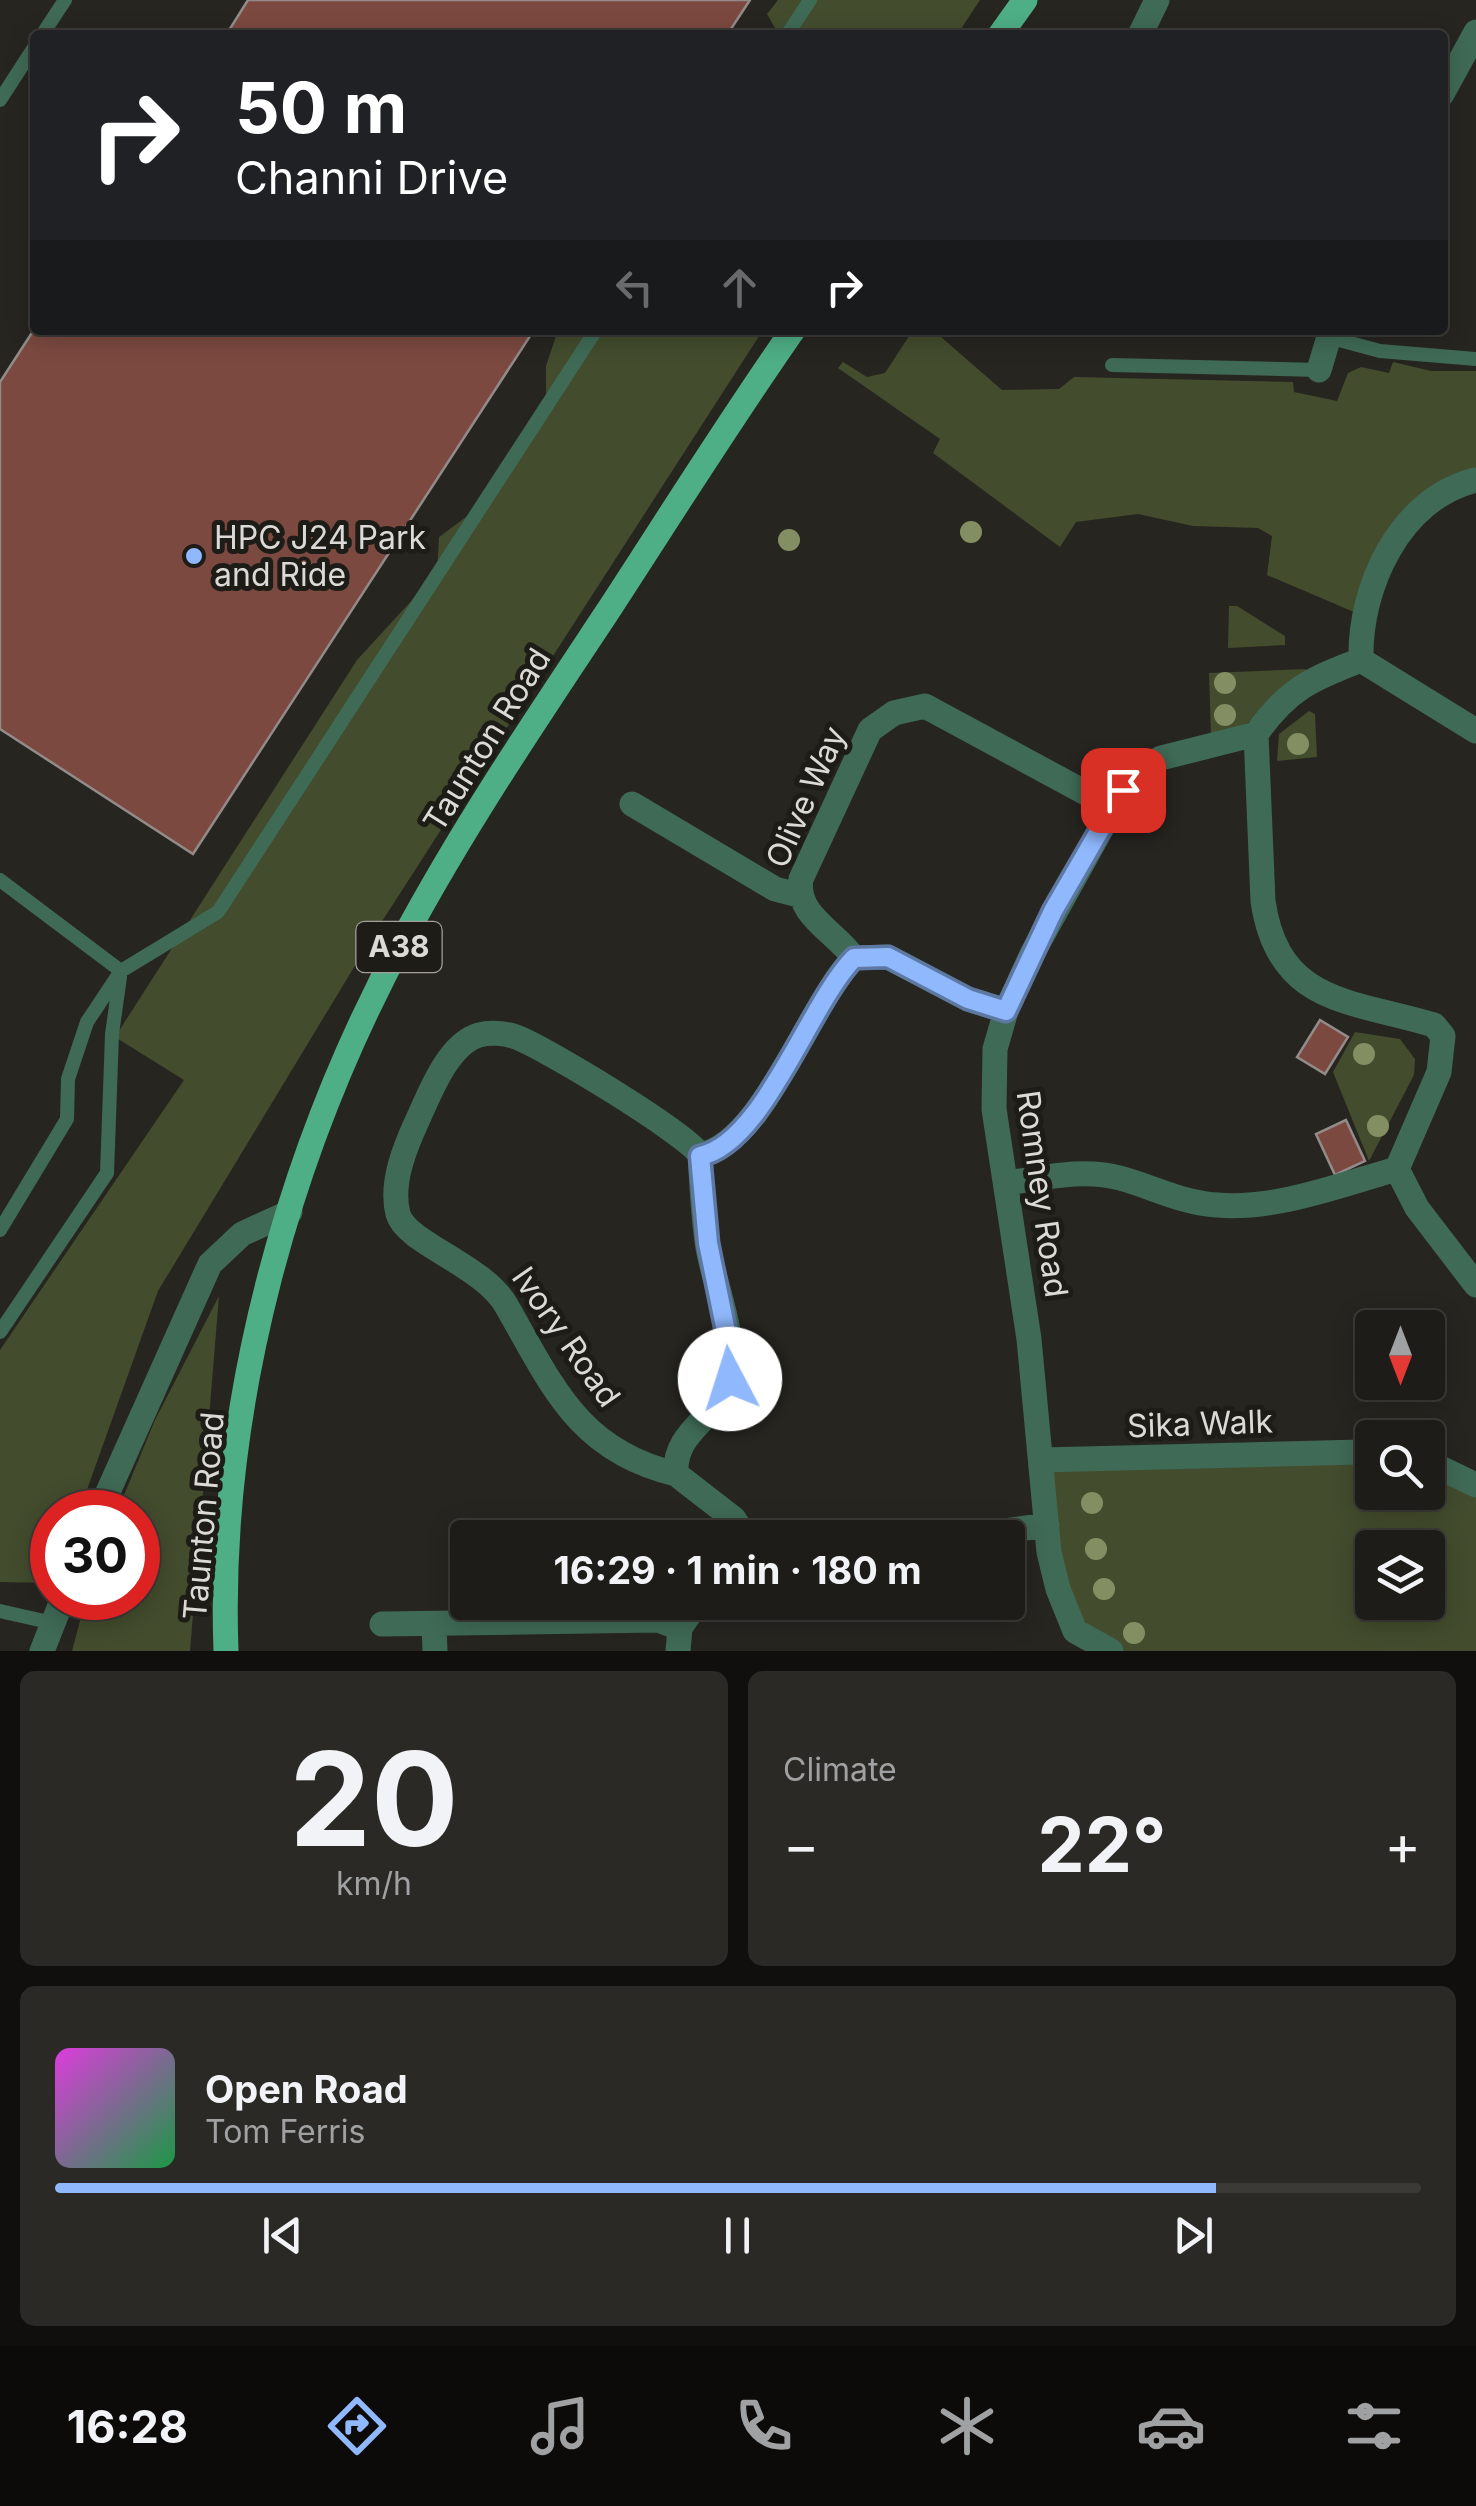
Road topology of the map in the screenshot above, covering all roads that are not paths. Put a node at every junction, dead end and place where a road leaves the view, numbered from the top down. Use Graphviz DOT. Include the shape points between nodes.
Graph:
graph roads {
  1 [pos="65,0"];
  2 [pos="810,0"];
  3 [pos="1025,0"];
  4 [pos="1157,0"];
  5 [pos="45,30"];
  6 [pos="790,30"];
  7 [pos="1004,30"];
  8 [pos="1142,30"];
  9 [pos="1476,32"];
  10 [pos="30,54"];
  11 [pos="1448,83"];
  12 [pos="0,100"];
  13 [pos="593,335"];
  14 [pos="790,335"];
  15 [pos="1330,335"];
  16 [pos="1333,335"];
  17 [pos="1476,358"];
  18 [pos="1112,365"];
  19 [pos="1319,370"];
  20 [pos="1476,480"];
  21 [pos="1361,660"];
  22 [pos="1476,731"];
  23 [pos="1256,734"];
  24 [pos="632,804"];
  25 [pos="1110,806"];
  26 [pos="0,880"];
  27 [pos="798,895"];
  28 [pos="854,958"];
  29 [pos="121,972"];
  30 [pos="1006,1011"];
  31 [pos="700,1156"];
  32 [pos="1397,1168"];
  33 [pos="1006,1183"];
  34 [pos="290,1212"];
  35 [pos="0,1230"];
  36 [pos="1476,1285"];
  37 [pos="0,1332"];
  38 [pos="1355,1452"];
  39 [pos="1042,1460"];
  40 [pos="1445,1470"];
  41 [pos="676,1474"];
  42 [pos="1476,1486"];
  43 [pos="109,1490"];
  44 [pos="735,1520"];
  45 [pos="1047,1525"];
  46 [pos="1025,1528"];
  47 [pos="0,1611"];
  48 [pos="54,1620"];
  49 [pos="687,1622"];
  50 [pos="53,1623"];
  51 [pos="382,1624"];
  52 [pos="434,1624"];
  53 [pos="1074,1641"];
  54 [pos="42,1651"];
  55 [pos="226,1651"];
  56 [pos="436,1651"];
  57 [pos="1111,1651"];
  1 -- 5 [label="lane"];
  2 -- 6 [label="lane"];
  3 -- 7 [label="main road"];
  4 -- 8 [label="street"];
  9 -- 11 [label="street"];
  10 -- 12 [label="lane"];
  13 -- 29 [label="lane" via="218,912"];
  14 -- 34 [label="main road, Taunton Road / A38" via="512,756 406,933 319,1121"];
  15 -- 19 [label="street"];
  16 -- 17 [label="lane" via="1380,351"];
  18 -- 19 [label="lane"];
  20 -- 21 [label="street" via="1430,498 1396,541 1366,603"];
  21 -- 22 [label="street"];
  21 -- 23 [label="street" via="1308,680"];
  23 -- 25 [label="street, Romney Road" via="1161,758 1140,770"];
  23 -- 32 [label="street" via="1264,901 1284,962 1317,992 1434,1025 1443,1036 1440,1072"];
  24 -- 27 [label="street" via="775,889"];
  25 -- 27 [label="street, Olive Way" via="925,706 894,712 870,730"];
  25 -- 30 [label="street, Romney Road"];
  26 -- 29 [label="lane"];
  27 -- 28 [label="street, Olive Way"];
  28 -- 30 [label="street" via="888,957"];
  28 -- 31 [label="street" via="833,979 754,1113 724,1146"];
  29 -- 35 [label="lane" via="87,1022 68,1078 67,1120"];
  29 -- 37 [label="lane" via="107,1173"];
  30 -- 33 [label="street, Romney Road" via="993,1073"];
  31 -- 41 [label="street" via="730,1379 717,1404 686,1433 675,1455"];
  31 -- 41 [label="street, Ivory Road" via="683,1137 560,1059 512,1035 492,1033 462,1045 435,1083 404,1150 396,1190 407,1231 487,1278 547,1377 594,1435 621,1457"];
  32 -- 33 [label="street" via="1271,1202 1220,1206 1082,1173"];
  32 -- 36 [label="street" via="1417,1208"];
  33 -- 39 [label="street, Romney Road"];
  34 -- 43 [label="street, Taunton Road" via="242,1234 210,1264"];
  34 -- 55 [label="main road, Taunton Road / A38" via="240,1432"];
  38 -- 39 [label="street, Sika Walk"];
  39 -- 45 [label="street, Romney Road"];
  40 -- 42 [label="street"];
  41 -- 44 [label="street"];
  45 -- 46 [label="street"];
  45 -- 53 [label="street, Romney Road"];
  47 -- 50 [label="lane"];
  48 -- 50 [label="street"];
  49 -- 52 [label="street"];
  50 -- 54 [label="street"];
  51 -- 52 [label="street"];
  52 -- 56 [label="street"];
  53 -- 57 [label="street, Romney Road"];
}
